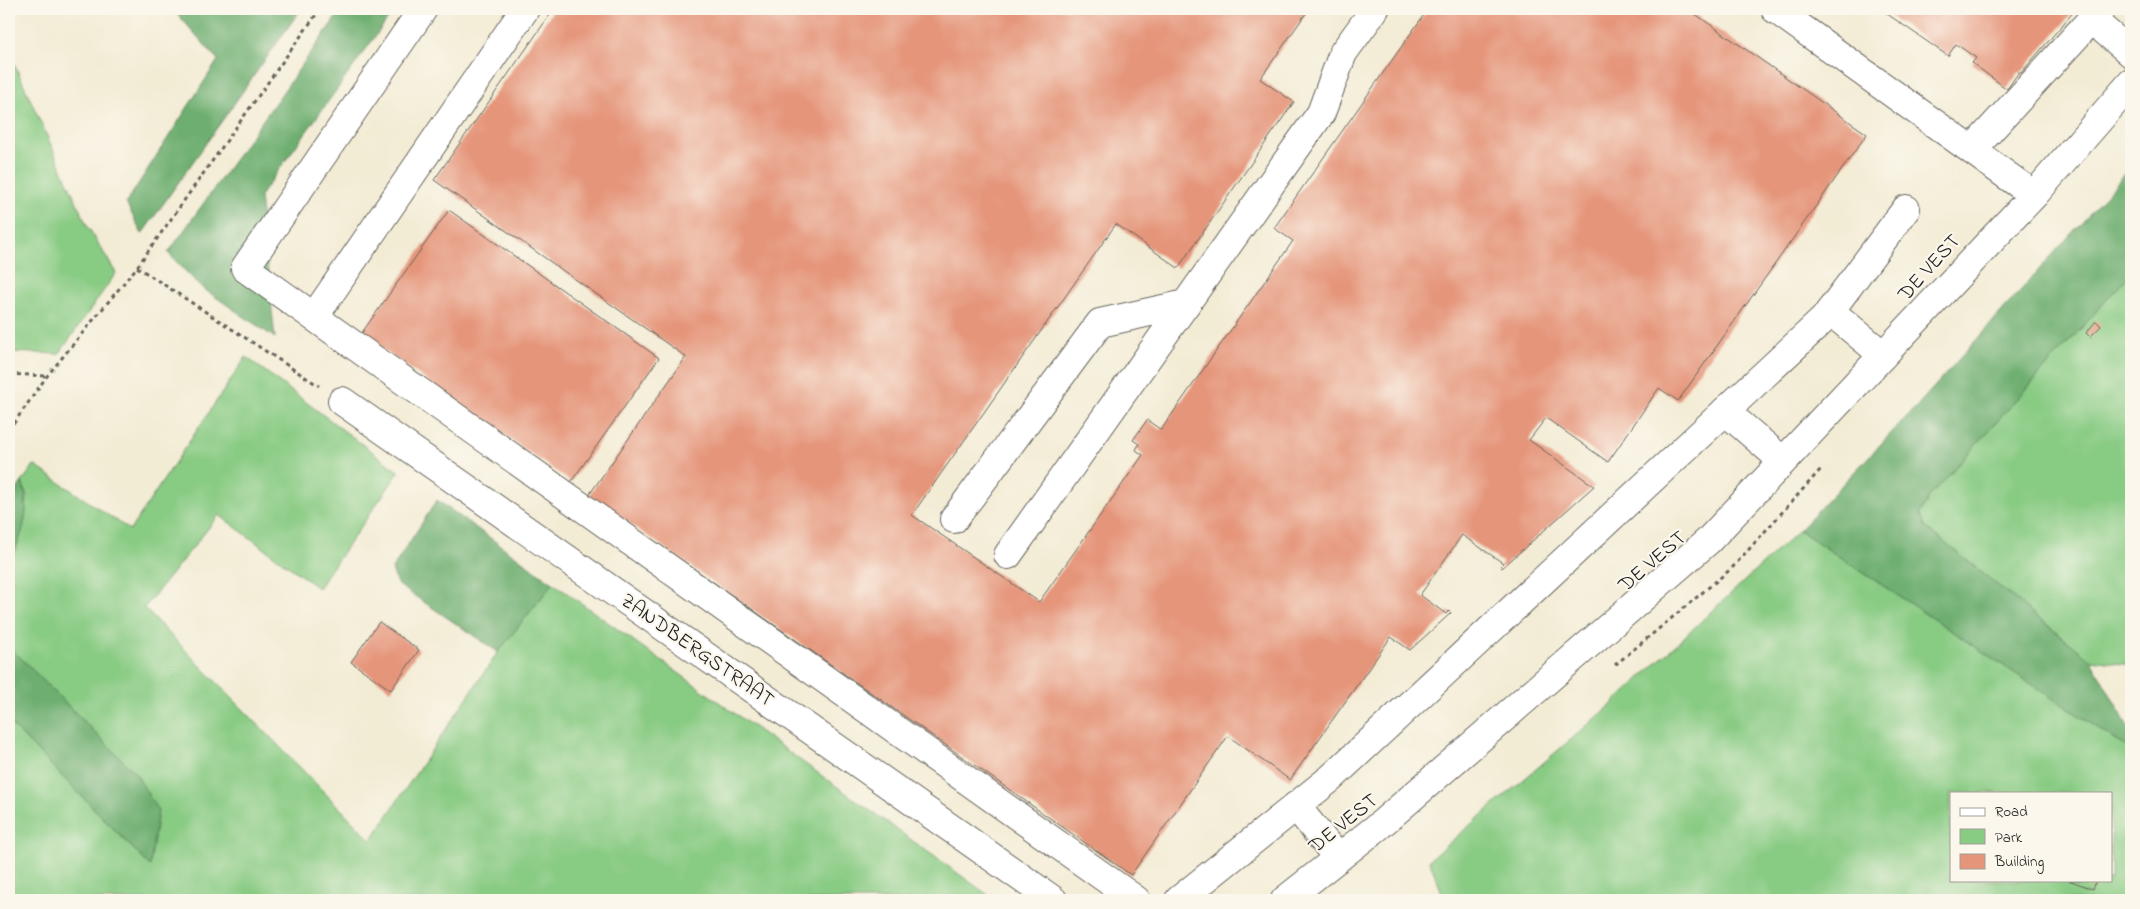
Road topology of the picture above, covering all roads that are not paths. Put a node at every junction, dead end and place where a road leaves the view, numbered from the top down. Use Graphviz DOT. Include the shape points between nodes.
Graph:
graph roads {
  1 [pos="423,9"];
  2 [pos="525,9"];
  3 [pos="1376,9"];
  4 [pos="1775,9"];
  5 [pos="2096,14"];
  6 [pos="2131,52"];
  7 [pos="2131,83"];
  8 [pos="1972,150"];
  9 [pos="2034,195"];
  10 [pos="1906,209"];
  11 [pos="1186,304"];
  12 [pos="1830,311"];
  13 [pos="314,317"];
  14 [pos="1884,355"];
  15 [pos="342,401"];
  16 [pos="1725,411"];
  17 [pos="1783,461"];
  18 [pos="954,519"];
  19 [pos="1008,555"];
  20 [pos="1296,806"];
  21 [pos="1338,858"];
  22 [pos="1053,900"];
  23 [pos="1136,900"];
  24 [pos="1178,900"];
  25 [pos="1285,900"];
  1 -- 13 [label="street" via="245,268"];
  2 -- 13 [label="street"];
  3 -- 11 [label="street" via="1343,53 1321,114"];
  4 -- 8 [label="street"];
  5 -- 6 [label="street"];
  5 -- 8 [label="street"];
  7 -- 9 [label="street, DE VEST"];
  8 -- 9 [label="street"];
  9 -- 14 [label="street, DE VEST"];
  10 -- 12 [label="street"];
  11 -- 18 [label="street" via="1100,322"];
  11 -- 19 [label="street"];
  12 -- 14 [label="street"];
  12 -- 16 [label="street"];
  13 -- 23 [label="street"];
  14 -- 17 [label="street, DE VEST"];
  15 -- 22 [label="street, ZANDBERGSTRAAT"];
  16 -- 17 [label="street"];
  16 -- 20 [label="street" via="1331,778"];
  17 -- 21 [label="street, DE VEST" via="1694,553"];
  20 -- 21 [label="street"];
  20 -- 24 [label="street"];
  21 -- 25 [label="street, DE VEST"];
}
